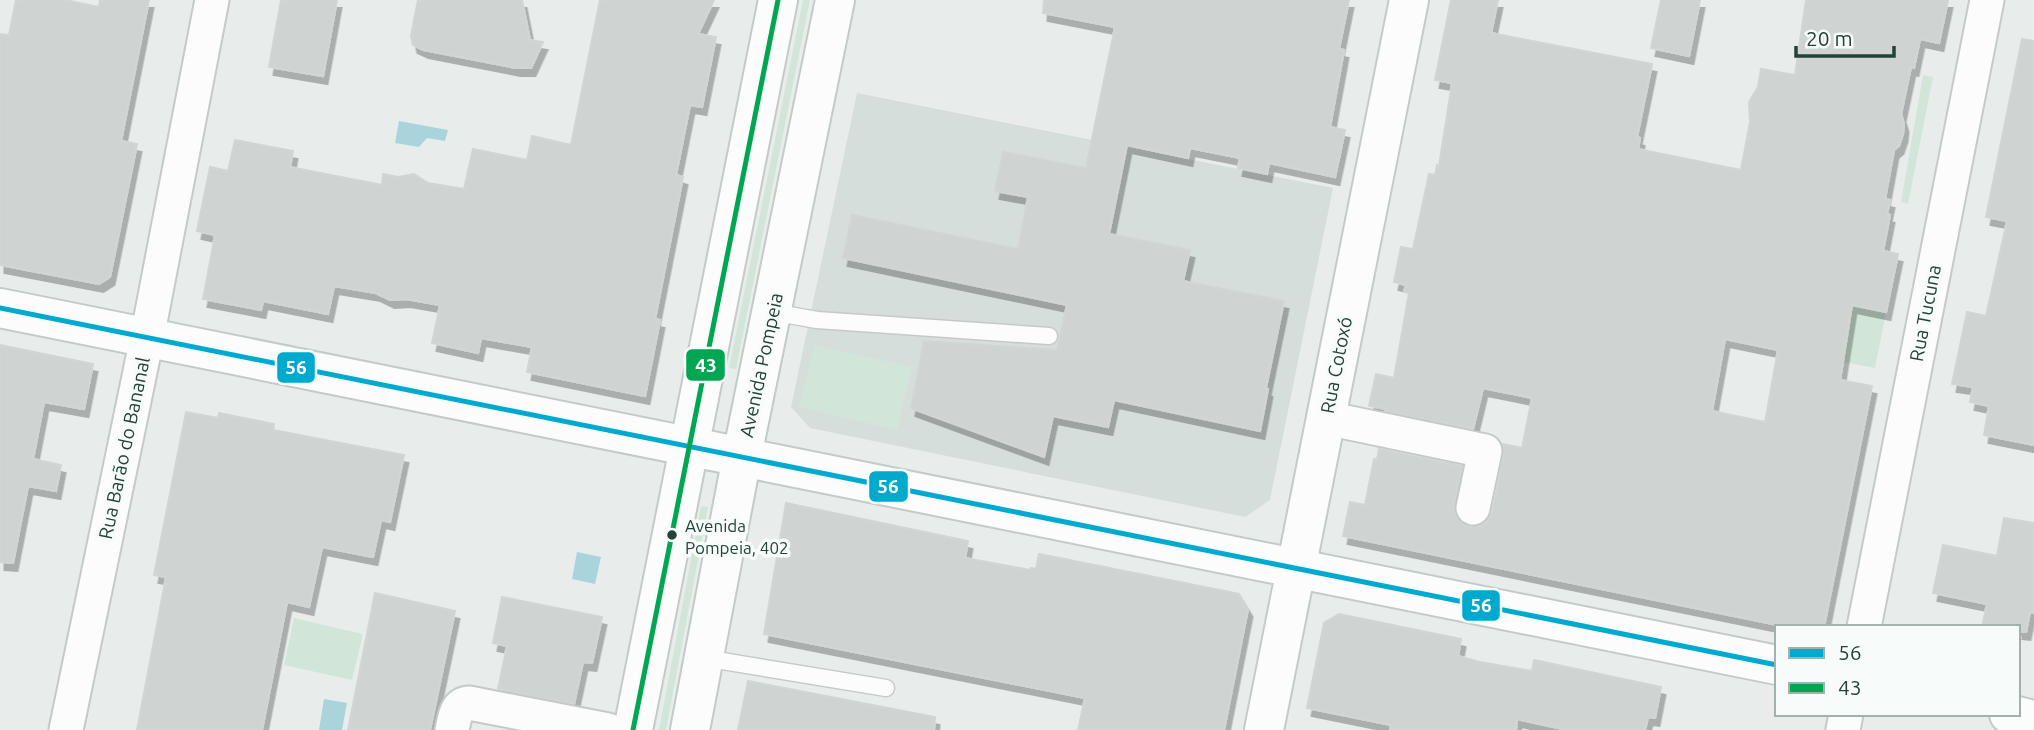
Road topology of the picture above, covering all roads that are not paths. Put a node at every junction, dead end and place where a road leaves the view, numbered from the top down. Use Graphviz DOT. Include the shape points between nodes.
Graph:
graph roads {
  1 [pos="212,0"];
  2 [pos="778,0"];
  3 [pos="835,0"];
  4 [pos="1409,0"];
  5 [pos="1987,0"];
  6 [pos="0,308"];
  7 [pos="772,312"];
  8 [pos="1049,336"];
  9 [pos="147,338"];
  10 [pos="1326,418"];
  11 [pos="689,446"];
  12 [pos="742,457"];
  13 [pos="1473,508"];
  14 [pos="1296,568"];
  15 [pos="1864,625"];
  16 [pos="704,658"];
  17 [pos="1775,665"];
  18 [pos="886,688"];
  19 [pos="66,730"];
  20 [pos="452,730"];
  21 [pos="608,730"];
  22 [pos="633,730"];
  23 [pos="691,730"];
  24 [pos="1264,730"];
  1 -- 9 [label="street, Rua Barão do Bananal"];
  2 -- 11 [label="street"];
  3 -- 7 [label="street, Avenida Pompeia"];
  4 -- 10 [label="street, Rua Cotoxó"];
  5 -- 15 [label="street, Rua Tucuna"];
  6 -- 9 [label="street"];
  7 -- 8 [label="lane" via="817,320"];
  7 -- 12 [label="street, Avenida Pompeia"];
  9 -- 11 [label="street"];
  9 -- 19 [label="street, Rua Barão do Bananal"];
  10 -- 13 [label="street" via="1485,452"];
  10 -- 14 [label="street, Rua Cotoxó"];
  11 -- 12 [label="street"];
  11 -- 22 [label="street"];
  12 -- 14 [label="street"];
  12 -- 16 [label="street, Avenida Pompeia"];
  14 -- 17 [label="street"];
  14 -- 24 [label="street, Rua Cotoxó"];
  16 -- 18 [label="lane"];
  16 -- 23 [label="street, Avenida Pompeia"];
  20 -- 21 [label="street" via="458,708 469,703"];
}
